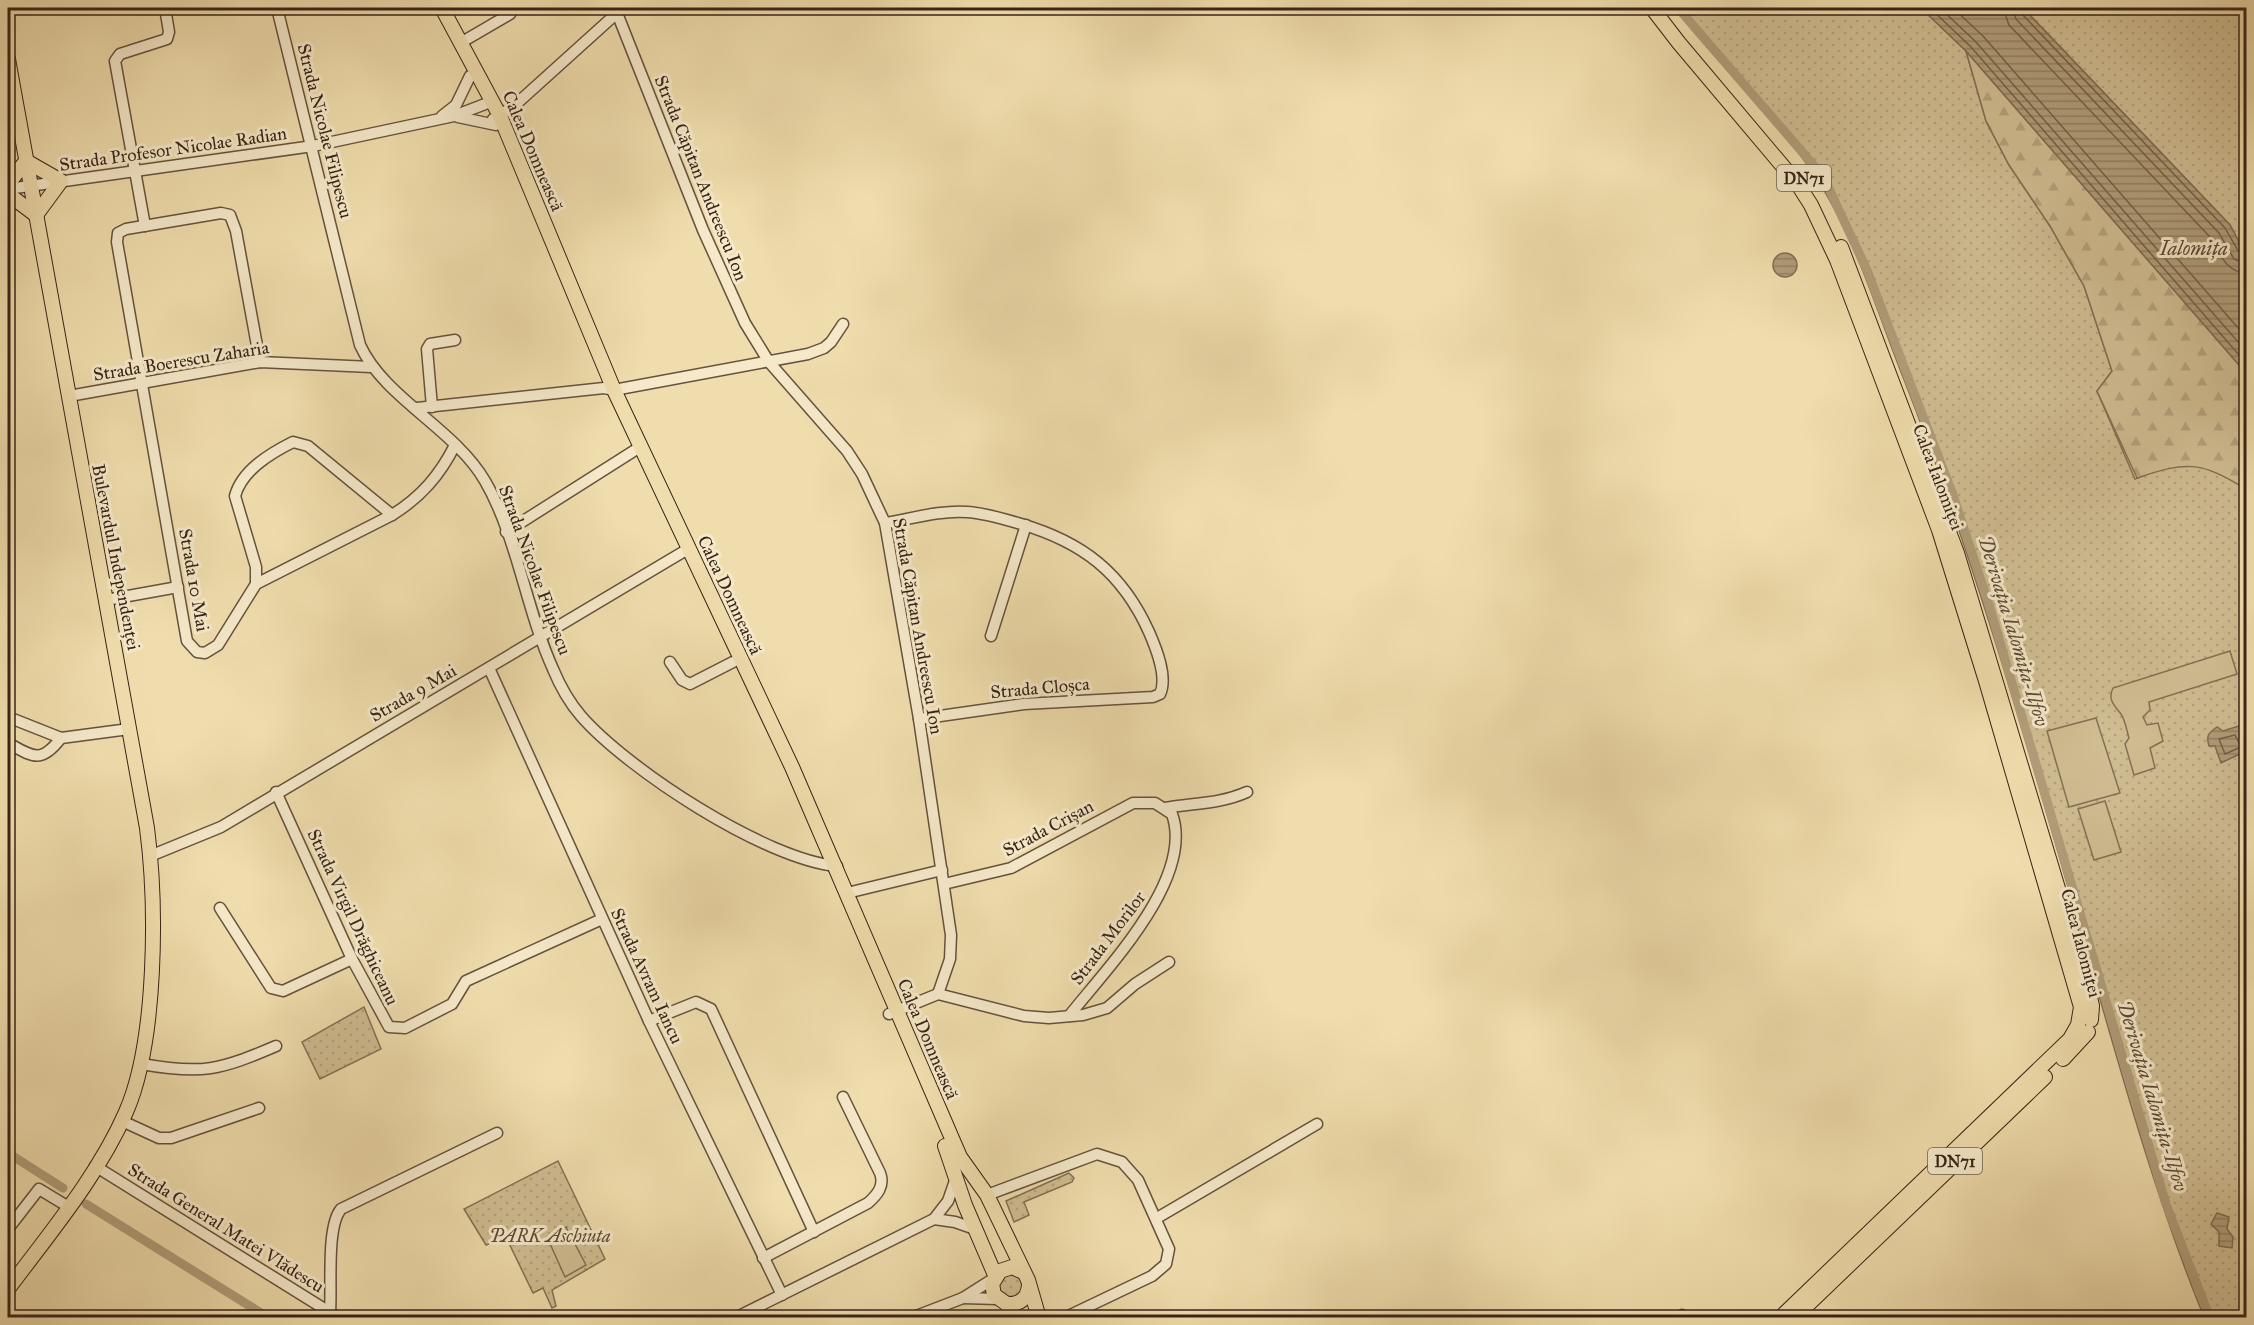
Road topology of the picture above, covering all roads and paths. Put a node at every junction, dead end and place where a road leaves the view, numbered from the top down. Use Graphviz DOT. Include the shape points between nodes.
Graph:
graph roads {
  1 [pos="165,8"];
  2 [pos="278,8"];
  3 [pos="432,8"];
  4 [pos="442,8"];
  5 [pos="514,8"];
  6 [pos="1653,8"];
  7 [pos="1662,8"];
  8 [pos="616,10"];
  9 [pos="458,44"];
  10 [pos="8,59"];
  11 [pos="470,75"];
  12 [pos="490,103"];
  13 [pos="454,116"];
  14 [pos="434,120"];
  15 [pos="497,123"];
  16 [pos="312,146"];
  17 [pos="26,161"];
  18 [pos="134,170"];
  19 [pos="61,181"];
  20 [pos="8,184"];
  21 [pos="31,185"];
  22 [pos="8,191"];
  23 [pos="36,215"];
  24 [pos="145,226"];
  25 [pos="843,324"];
  26 [pos="455,340"];
  27 [pos="260,362"];
  28 [pos="769,362"];
  29 [pos="371,367"];
  30 [pos="142,383"];
  31 [pos="609,389"];
  32 [pos="69,396"];
  33 [pos="432,407"];
  34 [pos="417,408"];
  35 [pos="455,445"];
  36 [pos="637,449"];
  37 [pos="393,515"];
  38 [pos="885,523"];
  39 [pos="1026,525"];
  40 [pos="506,532"];
  41 [pos="684,551"];
  42 [pos="256,584"];
  43 [pos="178,587"];
  44 [pos="106,600"];
  45 [pos="991,636"];
  46 [pos="540,638"];
  47 [pos="670,662"];
  48 [pos="733,662"];
  49 [pos="489,668"];
  50 [pos="8,717"];
  51 [pos="919,719"];
  52 [pos="129,729"];
  53 [pos="61,738"];
  54 [pos="8,743"];
  55 [pos="276,792"];
  56 [pos="1247,792"];
  57 [pos="1165,808"];
  58 [pos="150,856"];
  59 [pos="832,866"];
  60 [pos="942,870"];
  61 [pos="944,884"];
  62 [pos="847,893"];
  63 [pos="220,908"];
  64 [pos="603,919"];
  65 [pos="352,958"];
  66 [pos="1169,962"];
  67 [pos="938,994"];
  68 [pos="893,1013"];
  69 [pos="1069,1016"];
  70 [pos="649,1021"];
  71 [pos="2080,1028"];
  72 [pos="276,1046"];
  73 [pos="141,1065"];
  74 [pos="843,1097"];
  75 [pos="258,1108"];
  76 [pos="122,1121"];
  77 [pos="1317,1124"];
  78 [pos="497,1133"];
  79 [pos="95,1166"];
  80 [pos="956,1177"];
  81 [pos="987,1195"];
  82 [pos="67,1206"];
  83 [pos="1157,1218"];
  84 [pos="934,1219"];
  85 [pos="8,1229"];
  86 [pos="975,1229"];
  87 [pos="814,1232"];
  88 [pos="764,1258"];
  89 [pos="1023,1272"];
  90 [pos="994,1277"];
  91 [pos="1029,1285"];
  92 [pos="8,1289"];
  93 [pos="782,1295"];
  94 [pos="963,1298"];
  95 [pos="1002,1301"];
  96 [pos="335,1315"];
  97 [pos="748,1315"];
  98 [pos="735,1317"];
  99 [pos="911,1317"];
  100 [pos="1014,1317"];
  101 [pos="1039,1317"];
  102 [pos="1064,1317"];
  103 [pos="1679,1317"];
  104 [pos="1683,1317"];
  105 [pos="1780,1317"];
  106 [pos="1794,1317"];
  1 -- 18 [label="street" via="167,39 120,54 115,61"];
  2 -- 16 [label="street, Strada Nicolae Filipescu"];
  3 -- 9 [label="main road, Calea Domnească"];
  4 -- 9 [label="main road, Calea Domnească"];
  5 -- 9 [label="street"];
  6 -- 71 [label="main road, Calea Ialomiței / DN71" via="1797,183 1837,260 1949,559 2065,947"];
  7 -- 71 [label="main road, Calea Ialomiței / DN71" via="1792,162 1819,200 1854,277 1946,522 1998,677 2091,1001"];
  8 -- 15 [label="street"];
  8 -- 28 [label="street, Strada Căpitan Andreescu Ion" via="732,300"];
  9 -- 11 [label="main road"];
  9 -- 12 [label="main road, Calea Domnească"];
  10 -- 17 [label="main road, Bulevardul Independenței"];
  11 -- 12 [label="main road"];
  11 -- 14 [label="street" via="454,108"];
  12 -- 13 [label="street, Strada Profesor Nicolae Radian"];
  12 -- 15 [label="main road, Calea Domnească"];
  13 -- 14 [label="street, Strada Profesor Nicolae Radian"];
  13 -- 15 [label="street"];
  14 -- 16 [label="street, Strada Profesor Nicolae Radian"];
  15 -- 31 [label="main road, Calea Domnească"];
  16 -- 18 [label="street, Strada Profesor Nicolae Radian"];
  16 -- 29 [label="street, Strada Nicolae Filipescu" via="357,335"];
  17 -- 19 [label="main road"];
  17 -- 20 [label="main road"];
  17 -- 21 [label="main road, Bulevardul Independenței"];
  18 -- 19 [label="street, Strada Profesor Nicolae Radian"];
  18 -- 24 [label="street"];
  19 -- 21 [label="street, Strada Profesor Nicolae Radian"];
  19 -- 23 [label="main road"];
  21 -- 22 [label="street, Strada Profesor Nicolae Radian"];
  21 -- 23 [label="main road, Bulevardul Independenței"];
  22 -- 23 [label="main road"];
  23 -- 32 [label="main road, Bulevardul Independenței"];
  24 -- 27 [label="street" via="221,213 233,219"];
  24 -- 30 [label="street, Strada 10 Mai" via="122,230 117,239"];
  25 -- 28 [label="street" via="824,348"];
  26 -- 33 [label="street" via="430,344 427,349"];
  27 -- 29 [label="street, Strada Boerescu Zaharia"];
  27 -- 30 [label="street, Strada Boerescu Zaharia"];
  28 -- 31 [label="street"];
  28 -- 38 [label="street, Strada Căpitan Andreescu Ion" via="847,451"];
  29 -- 34 [label="street, Strada Nicolae Filipescu"];
  30 -- 32 [label="street, Strada Boerescu Zaharia"];
  30 -- 43 [label="street, Strada 10 Mai"];
  31 -- 33 [label="street"];
  31 -- 36 [label="main road, Calea Domnească"];
  32 -- 44 [label="main road, Bulevardul Independenței"];
  33 -- 34 [label="street"];
  34 -- 35 [label="street, Strada Nicolae Filipescu"];
  35 -- 37 [label="street" via="429,487"];
  35 -- 40 [label="street, Strada Nicolae Filipescu" via="485,480"];
  36 -- 40 [label="street"];
  36 -- 41 [label="main road, Calea Domnească"];
  37 -- 42 [label="street"];
  37 -- 42 [label="street" via="308,446 293,442 278,449 250,472 235,496 256,567"];
  38 -- 39 [label="street" via="968,512"];
  38 -- 51 [label="street, Strada Căpitan Andreescu Ion"];
  39 -- 45 [label="street"];
  39 -- 51 [label="street, Strada Cloșca" via="1063,538 1111,574 1146,624 1158,656 1162,690 1153,697 1024,704"];
  40 -- 46 [label="street, Strada Nicolae Filipescu"];
  41 -- 46 [label="street, Strada 9 Mai"];
  41 -- 48 [label="main road, Calea Domnească"];
  41 -- 59 [label="main road, Calea Domnească"];
  42 -- 43 [label="street, Strada 10 Mai" via="218,645 205,653 197,652 187,641"];
  43 -- 44 [label="street"];
  44 -- 52 [label="main road, Bulevardul Independenței"];
  46 -- 49 [label="street, Strada 9 Mai"];
  46 -- 59 [label="street, Strada Nicolae Filipescu" via="572,705 621,753 710,815 788,853"];
  47 -- 48 [label="street" via="682,680 690,684"];
  48 -- 59 [label="main road, Calea Domnească"];
  49 -- 55 [label="street, Strada 9 Mai"];
  49 -- 64 [label="street, Strada Avram Iancu"];
  50 -- 53 [label="street"];
  51 -- 60 [label="street, Strada Căpitan Andreescu Ion"];
  52 -- 53 [label="street"];
  52 -- 58 [label="main road, Bulevardul Independenței"];
  53 -- 54 [label="street" via="48,754 36,756"];
  55 -- 58 [label="street, Strada 9 Mai" via="199,838"];
  55 -- 65 [label="street, Strada Virgil Drăghiceanu"];
  56 -- 57 [label="street, Strada Crișan" via="1206,805"];
  57 -- 61 [label="street, Strada Crișan" via="1145,801 1127,804 1011,868"];
  57 -- 69 [label="street, Strada Morilor" via="1172,814 1176,837 1159,897"];
  58 -- 73 [label="main road, Bulevardul Independenței" via="149,988"];
  59 -- 62 [label="main road, Calea Domnească"];
  59 -- 68 [label="main road, Calea Domnească"];
  60 -- 61 [label="street, Strada Căpitan Andreescu Ion"];
  60 -- 62 [label="street"];
  61 -- 67 [label="street, Strada Căpitan Andreescu Ion" via="951,947"];
  62 -- 68 [label="main road, Calea Domnească"];
  63 -- 65 [label="street" via="271,988 277,991"];
  64 -- 65 [label="street, Strada Virgil Drăghiceanu" via="466,981 452,1004 397,1029 383,1021"];
  64 -- 70 [label="street, Strada Avram Iancu"];
  66 -- 69 [label="street" via="1107,1008"];
  67 -- 68 [label="street"];
  67 -- 69 [label="street" via="1024,1016"];
  68 -- 80 [label="main road, Calea Domnească"];
  68 -- 81 [label="main road, Calea Domnească" via="960,1157"];
  70 -- 87 [label="street" via="696,1002 711,1009"];
  70 -- 88 [label="street, Strada Avram Iancu"];
  71 -- 105 [label="main road, DN71"];
  71 -- 106 [label="main road, DN71"];
  72 -- 73 [label="street" via="232,1065 195,1071"];
  73 -- 76 [label="main road, Bulevardul Independenței"];
  74 -- 87 [label="street" via="882,1184 868,1203"];
  75 -- 76 [label="street" via="171,1138 159,1138"];
  76 -- 79 [label="main road, Bulevardul Independenței"];
  77 -- 83 [label="street"];
  78 -- 96 [label="street" via="336,1214"];
  79 -- 82 [label="main road, Bulevardul Independenței"];
  79 -- 96 [label="street, Strada General Matei Vlădescu"];
  80 -- 84 [label="street" via="948,1201"];
  80 -- 86 [label="main road, Calea Domnească"];
  81 -- 83 [label="street" via="1079,1159 1104,1154 1122,1162 1138,1180"];
  81 -- 89 [label="main road, Calea Domnească"];
  82 -- 85 [label="street" via="39,1189"];
  82 -- 92 [label="main road, Bulevardul Independenței"];
  83 -- 102 [label="street" via="1169,1249 1166,1263 1130,1288"];
  84 -- 86 [label="street"];
  84 -- 93 [label="street"];
  86 -- 90 [label="main road, Calea Domnească"];
  87 -- 88 [label="street"];
  88 -- 93 [label="street, Strada Avram Iancu"];
  89 -- 90 [label="main road" via="1012,1267"];
  89 -- 91 [label="main road"];
  90 -- 94 [label="street"];
  90 -- 95 [label="main road" via="993,1290"];
  91 -- 95 [label="main road" via="1023,1300"];
  91 -- 101 [label="main road"];
  93 -- 97 [label="street"];
  94 -- 95 [label="street"];
  94 -- 99 [label="street"];
  95 -- 100 [label="main road"];
  97 -- 98 [label="street"];
  103 -- 104 [label="street"];
}
